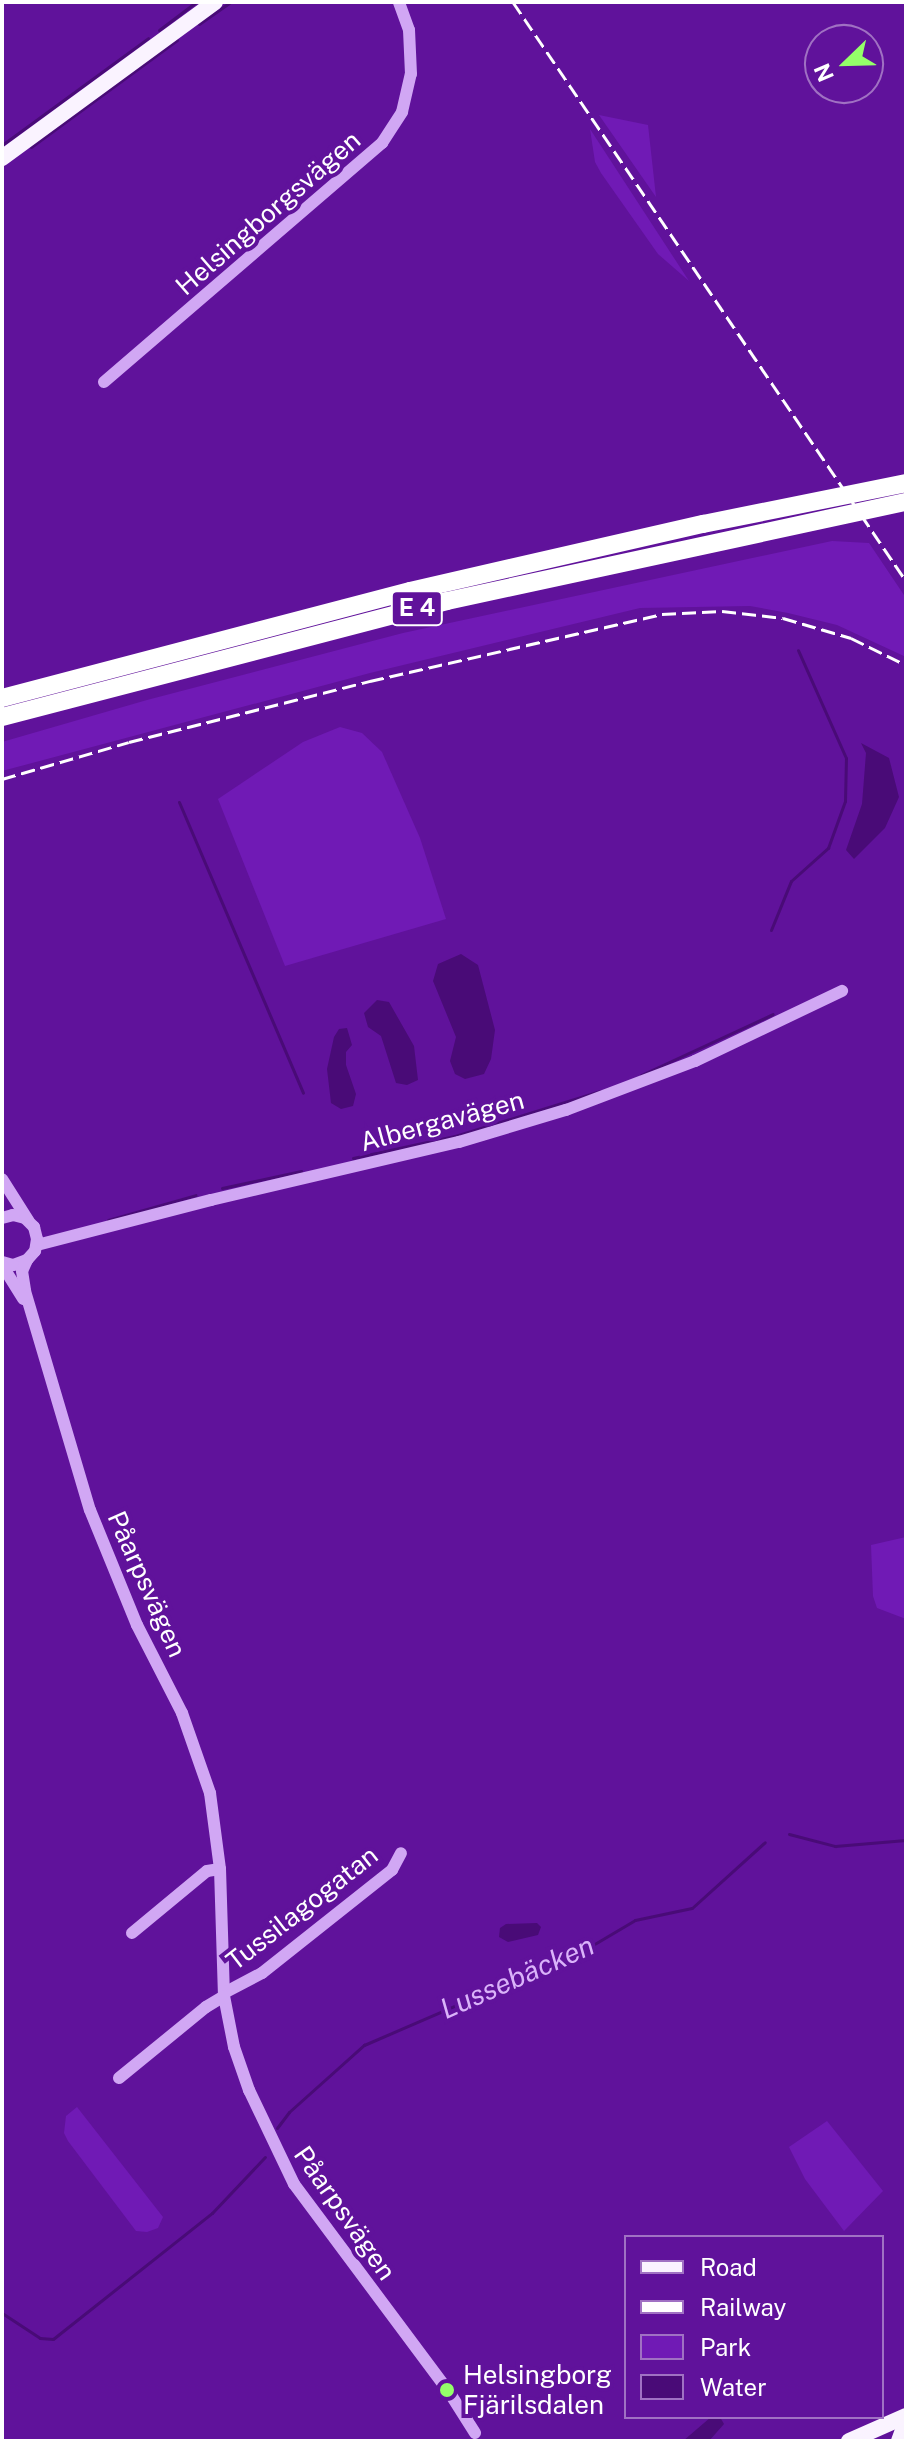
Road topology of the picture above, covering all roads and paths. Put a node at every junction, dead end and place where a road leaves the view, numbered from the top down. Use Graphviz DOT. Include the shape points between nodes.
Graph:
graph roads {
  1 [pos="215,2"];
  2 [pos="399,2"];
  3 [pos="2,158"];
  4 [pos="104,382"];
  5 [pos="906,483"];
  6 [pos="906,502"];
  7 [pos="2,698"];
  8 [pos="2,717"];
  9 [pos="842,991"];
  10 [pos="2,1179"];
  11 [pos="2,1187"];
  12 [pos="2,1216"];
  13 [pos="30,1222"];
  14 [pos="37,1245"];
  15 [pos="27,1260"];
  16 [pos="2,1263"];
  17 [pos="32,1316"];
  18 [pos="401,1853"];
  19 [pos="220,1869"];
  20 [pos="132,1933"];
  21 [pos="224,1994"];
  22 [pos="119,2078"];
  23 [pos="906,2416"];
  24 [pos="475,2433"];
  25 [pos="849,2441"];
  1 -- 3 [label="main road"];
  2 -- 4 [label="street, Helsingborgsvägen" via="409,30 411,74 402,112 382,143"];
  5 -- 7 [label="highway, E 4" via="410,591"];
  6 -- 8 [label="highway, E 4" via="447,601"];
  9 -- 14 [label="street, Albergavägen" via="695,1061 566,1110 459,1142"];
  10 -- 13 [label="street"];
  11 -- 12 [label="street"];
  12 -- 13 [label="street"];
  13 -- 14 [label="street"];
  14 -- 15 [label="street"];
  15 -- 16 [label="street"];
  15 -- 17 [label="street, Påarpsvägen" via="22,1278"];
  16 -- 17 [label="street, Påarpsvägen"];
  17 -- 19 [label="street, Påarpsvägen" via="100,1539 199,1754 214,1809"];
  18 -- 21 [label="street, Tussilagogatan" via="392,1870 256,1977"];
  19 -- 20 [label="street" via="207,1871"];
  19 -- 21 [label="street, Påarpsvägen"];
  21 -- 22 [label="street"];
  21 -- 24 [label="street, Påarpsvägen" via="238,2060 285,2169"];
  23 -- 25 [label="main road"];
}
